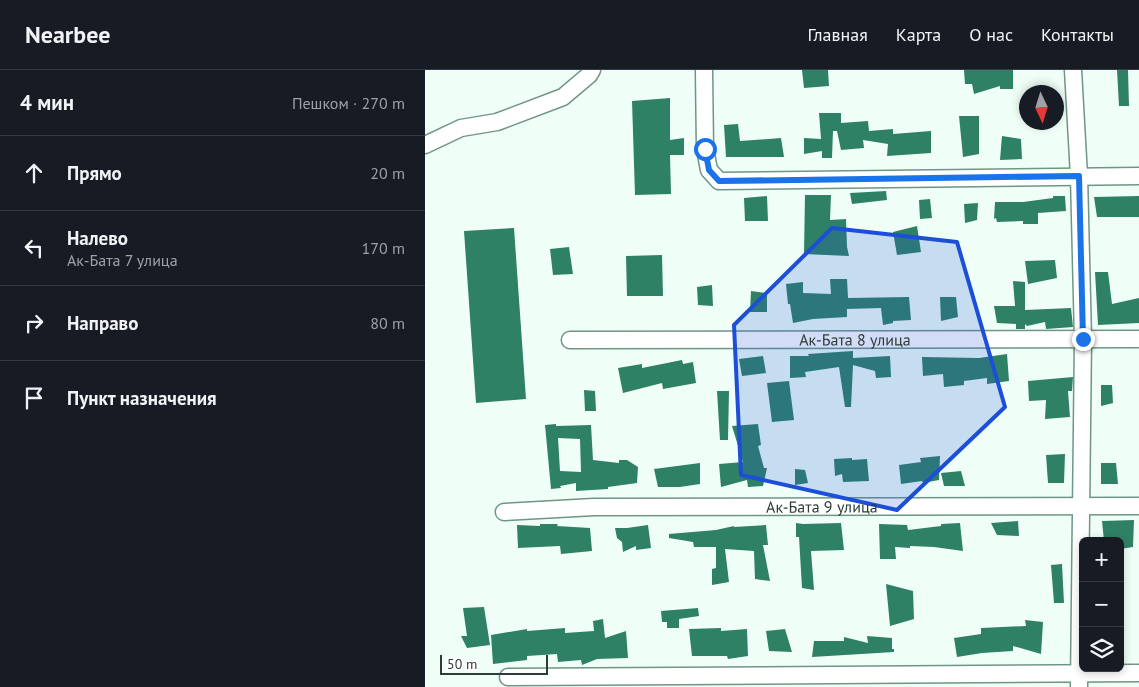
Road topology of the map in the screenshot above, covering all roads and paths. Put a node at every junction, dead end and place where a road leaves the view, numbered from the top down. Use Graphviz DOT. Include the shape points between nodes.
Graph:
graph roads {
  1 [pos="592,70"];
  2 [pos="704,70"];
  3 [pos="1073,70"];
  4 [pos="425,145"];
  5 [pos="1079,176"];
  6 [pos="1139,176"];
  7 [pos="1139,338"];
  8 [pos="1083,339"];
  9 [pos="570,340"];
  10 [pos="1082,506"];
  11 [pos="1139,506"];
  12 [pos="504,512"];
  13 [pos="1139,673"];
  14 [pos="508,677"];
  15 [pos="1079,680"];
  1 -- 4 [label="street" via="563,97 497,122 461,128"];
  2 -- 5 [label="street" via="705,149 709,170 719,181"];
  3 -- 5 [label="street"];
  5 -- 6 [label="street"];
  5 -- 8 [label="street"];
  7 -- 8 [label="street, Ак-Бата 8 улица"];
  8 -- 9 [label="street, Ак-Бата 8 улица"];
  8 -- 10 [label="street"];
  10 -- 11 [label="street, Ак-Бата 9 улица"];
  10 -- 12 [label="street, Ак-Бата 9 улица" via="593,507"];
  10 -- 15 [label="street"];
  13 -- 15 [label="street"];
  14 -- 15 [label="street"];
}
